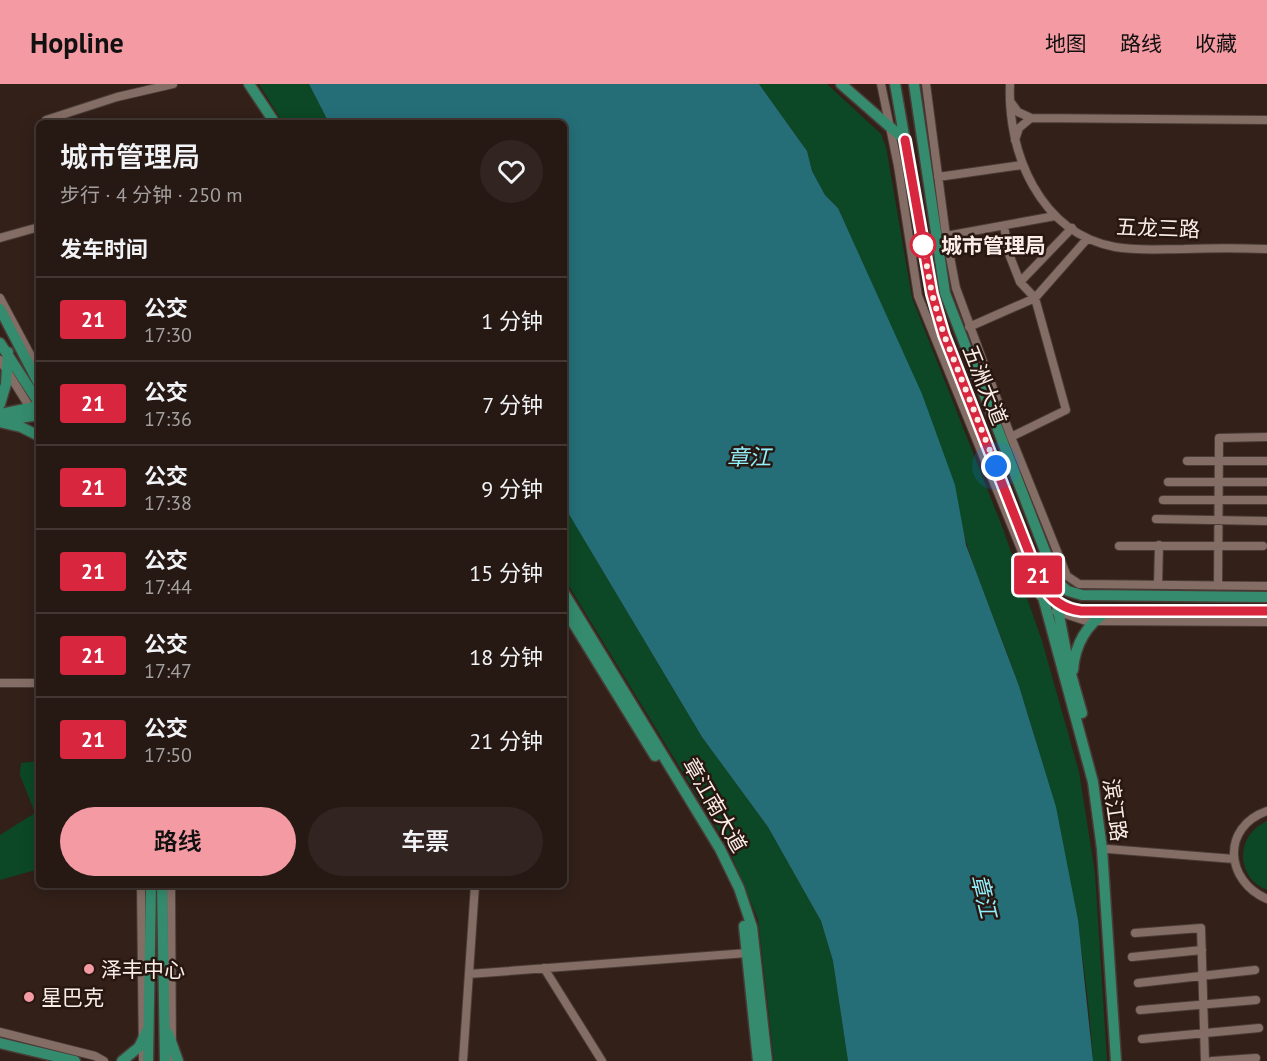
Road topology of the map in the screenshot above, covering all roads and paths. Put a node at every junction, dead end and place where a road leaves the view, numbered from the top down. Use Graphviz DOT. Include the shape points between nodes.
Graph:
graph roads {
  1 [pos="172,84"];
  2 [pos="242,84"];
  3 [pos="249,84"];
  4 [pos="841,84"];
  5 [pos="881,84"];
  6 [pos="896,84"];
  7 [pos="913,84"];
  8 [pos="926,84"];
  9 [pos="1010,84"];
  10 [pos="1009,100"];
  11 [pos="1031,118"];
  12 [pos="46,120"];
  13 [pos="266,120"];
  14 [pos="273,120"];
  15 [pos="1267,120"];
  16 [pos="890,129"];
  17 [pos="905,140"];
  18 [pos="1015,141"];
  19 [pos="1022,165"];
  20 [pos="938,177"];
  21 [pos="1055,216"];
  22 [pos="1004,226"];
  23 [pos="1072,228"];
  24 [pos="36,229"];
  25 [pos="946,236"];
  26 [pos="0,238"];
  27 [pos="1087,239"];
  28 [pos="1267,249"];
  29 [pos="1020,282"];
  30 [pos="0,298"];
  31 [pos="1035,298"];
  32 [pos="0,309"];
  33 [pos="0,320"];
  34 [pos="969,327"];
  35 [pos="0,341"];
  36 [pos="22,353"];
  37 [pos="5,357"];
  38 [pos="36,365"];
  39 [pos="36,368"];
  40 [pos="8,371"];
  41 [pos="36,379"];
  42 [pos="0,404"];
  43 [pos="36,409"];
  44 [pos="36,410"];
  45 [pos="36,411"];
  46 [pos="36,411"];
  47 [pos="0,414"];
  48 [pos="0,422"];
  49 [pos="36,434"];
  50 [pos="1011,437"];
  51 [pos="1267,437"];
  52 [pos="1187,461"];
  53 [pos="1219,461"];
  54 [pos="1267,461"];
  55 [pos="1168,482"];
  56 [pos="1219,482"];
  57 [pos="1267,482"];
  58 [pos="1163,500"];
  59 [pos="1219,500"];
  60 [pos="1267,500"];
  61 [pos="1156,519"];
  62 [pos="1219,520"];
  63 [pos="1267,521"];
  64 [pos="1159,545"];
  65 [pos="1119,546"];
  66 [pos="1219,546"];
  67 [pos="1263,546"];
  68 [pos="1079,584"];
  69 [pos="1158,585"];
  70 [pos="1218,586"];
  71 [pos="1267,586"];
  72 [pos="1267,597"];
  73 [pos="567,598"];
  74 [pos="1054,603"];
  75 [pos="1108,611"];
  76 [pos="1267,611"];
  77 [pos="567,613"];
  78 [pos="1094,621"];
  79 [pos="1267,622"];
  80 [pos="0,683"];
  81 [pos="36,683"];
  82 [pos="1074,685"];
  83 [pos="1267,811"];
  84 [pos="1108,849"];
  85 [pos="1234,859"];
  86 [pos="141,888"];
  87 [pos="151,888"];
  88 [pos="162,888"];
  89 [pos="171,888"];
  90 [pos="476,888"];
  91 [pos="1267,899"];
  92 [pos="1134,933"];
  93 [pos="1202,950"];
  94 [pos="747,953"];
  95 [pos="1132,957"];
  96 [pos="544,968"];
  97 [pos="1255,970"];
  98 [pos="469,974"];
  99 [pos="1203,976"];
  100 [pos="1138,983"];
  101 [pos="1256,1000"];
  102 [pos="1203,1005"];
  103 [pos="1140,1010"];
  104 [pos="151,1014"];
  105 [pos="163,1015"];
  106 [pos="1259,1028"];
  107 [pos="0,1032"];
  108 [pos="1204,1033"];
  109 [pos="1142,1039"];
  110 [pos="143,1041"];
  111 [pos="0,1044"];
  112 [pos="172,1047"];
  113 [pos="1256,1058"];
  114 [pos="599,1060"];
  115 [pos="75,1061"];
  116 [pos="104,1061"];
  117 [pos="122,1061"];
  118 [pos="143,1061"];
  119 [pos="148,1061"];
  120 [pos="165,1061"];
  121 [pos="172,1061"];
  122 [pos="178,1061"];
  123 [pos="463,1061"];
  124 [pos="759,1061"];
  125 [pos="767,1061"];
  126 [pos="1116,1061"];
  127 [pos="1122,1061"];
  128 [pos="1205,1061"];
  129 [pos="1212,1061"];
  1 -- 12 [label="street"];
  2 -- 13 [label="main road"];
  3 -- 14 [label="main road"];
  4 -- 16 [label="main road"];
  5 -- 16 [label="street"];
  6 -- 17 [label="main road, 五洲大道"];
  7 -- 74 [label="main road, 五洲大道" via="945,293 1051,570"];
  8 -- 20 [label="street"];
  9 -- 10 [label="street, 五龙三路"];
  10 -- 11 [label="street" via="1018,112"];
  10 -- 18 [label="street, 五龙三路"];
  11 -- 15 [label="street"];
  11 -- 18 [label="street" via="1019,128"];
  16 -- 17 [label="main road"];
  16 -- 74 [label="street" via="918,296 1034,586"];
  17 -- 74 [label="main road, 五洲大道" via="932,294 944,335 1036,571"];
  18 -- 19 [label="street, 五龙三路"];
  19 -- 20 [label="street"];
  19 -- 21 [label="street, 五龙三路"];
  20 -- 25 [label="street"];
  21 -- 22 [label="street"];
  21 -- 23 [label="street, 五龙三路"];
  22 -- 25 [label="street"];
  22 -- 29 [label="street"];
  23 -- 27 [label="street, 五龙三路"];
  23 -- 29 [label="street"];
  24 -- 26 [label="street"];
  25 -- 34 [label="street" via="956,288"];
  27 -- 28 [label="street, 五龙三路" via="1116,247"];
  27 -- 31 [label="street"];
  29 -- 31 [label="street"];
  30 -- 38 [label="street"];
  31 -- 34 [label="street"];
  31 -- 50 [label="street" via="1066,410"];
  32 -- 36 [label="main road"];
  33 -- 36 [label="main road"];
  34 -- 50 [label="street"];
  35 -- 37 [label="main road"];
  36 -- 39 [label="main road"];
  36 -- 41 [label="main road"];
  37 -- 40 [label="main road"];
  37 -- 43 [label="main road"];
  40 -- 42 [label="main road"];
  40 -- 44 [label="street"];
  45 -- 47 [label="main road"];
  46 -- 48 [label="main road"];
  48 -- 49 [label="main road"];
  50 -- 68 [label="street" via="1067,576"];
  51 -- 53 [label="street" via="1220,438"];
  52 -- 53 [label="street"];
  53 -- 54 [label="street"];
  53 -- 56 [label="street"];
  55 -- 56 [label="street"];
  56 -- 57 [label="street"];
  56 -- 59 [label="street"];
  58 -- 59 [label="street"];
  59 -- 60 [label="street"];
  59 -- 62 [label="street"];
  61 -- 62 [label="street"];
  62 -- 63 [label="street"];
  62 -- 66 [label="street"];
  64 -- 65 [label="street"];
  64 -- 66 [label="street"];
  64 -- 69 [label="street"];
  66 -- 67 [label="street"];
  66 -- 70 [label="street"];
  68 -- 69 [label="street"];
  68 -- 74 [label="street"];
  69 -- 70 [label="street"];
  70 -- 71 [label="street"];
  72 -- 74 [label="main road" via="1082,595"];
  73 -- 125 [label="main road, 章江南大道" via="720,849 739,888 752,927"];
  74 -- 75 [label="main road" via="1075,610"];
  74 -- 78 [label="street" via="1071,618"];
  74 -- 82 [label="main road, 滨江路"];
  74 -- 126 [label="main road, 滨江路" via="1051,630 1093,782 1102,849"];
  75 -- 76 [label="main road"];
  75 -- 78 [label="main road"];
  77 -- 94 [label="main road, 章江南大道" via="713,851 742,915"];
  78 -- 79 [label="street"];
  78 -- 82 [label="main road" via="1076,651"];
  80 -- 81 [label="street"];
  82 -- 84 [label="main road, 滨江路" via="1099,781"];
  83 -- 85 [label="street" via="1251,818 1241,830"];
  84 -- 85 [label="street"];
  84 -- 127 [label="main road, 滨江路"];
  85 -- 91 [label="street" via="1244,884"];
  86 -- 110 [label="street"];
  87 -- 104 [label="main road"];
  88 -- 105 [label="main road"];
  89 -- 112 [label="street"];
  90 -- 98 [label="street"];
  92 -- 93 [label="street" via="1202,928"];
  93 -- 95 [label="street"];
  93 -- 99 [label="street"];
  94 -- 96 [label="street"];
  94 -- 124 [label="main road, 章江南大道"];
  96 -- 98 [label="street"];
  96 -- 114 [label="street"];
  97 -- 99 [label="street"];
  98 -- 123 [label="street"];
  99 -- 100 [label="street"];
  99 -- 102 [label="street"];
  101 -- 102 [label="street"];
  102 -- 103 [label="street"];
  102 -- 108 [label="street"];
  104 -- 110 [label="main road"];
  104 -- 119 [label="main road"];
  105 -- 112 [label="main road"];
  105 -- 120 [label="main road"];
  106 -- 108 [label="street"];
  107 -- 116 [label="street"];
  108 -- 109 [label="street"];
  108 -- 128 [label="street"];
  110 -- 117 [label="main road"];
  110 -- 118 [label="street"];
  111 -- 115 [label="main road"];
  112 -- 121 [label="street"];
  112 -- 122 [label="main road"];
  113 -- 129 [label="street"];
}
